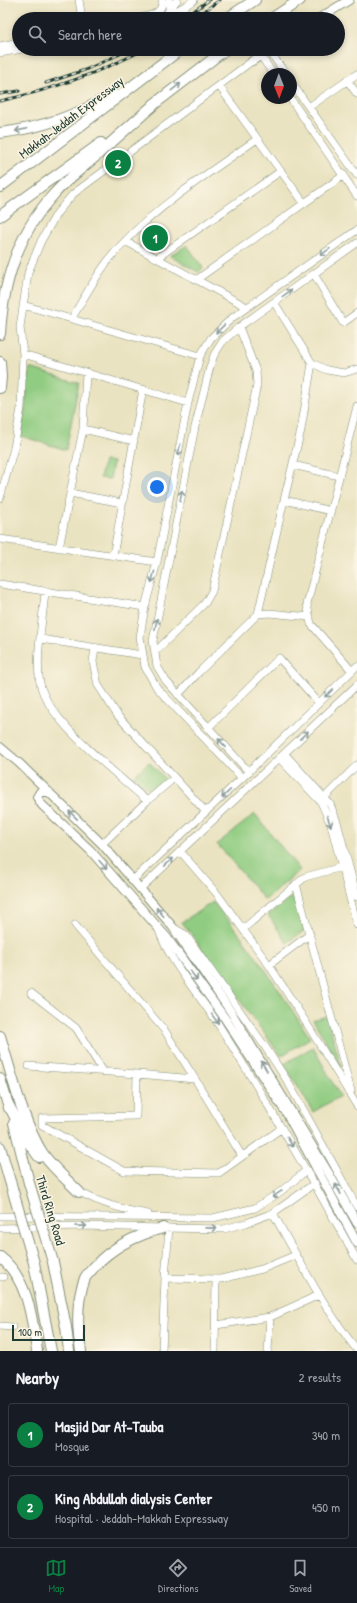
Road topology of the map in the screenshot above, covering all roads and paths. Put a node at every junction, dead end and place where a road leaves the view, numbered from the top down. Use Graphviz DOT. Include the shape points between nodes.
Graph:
graph roads {
  1 [pos="79,0"];
  2 [pos="162,0"];
  3 [pos="169,0"];
  4 [pos="177,0"];
  5 [pos="194,0"];
  6 [pos="255,0"];
  7 [pos="300,0"];
  8 [pos="350,0"];
  9 [pos="170,10"];
  10 [pos="81,12"];
  11 [pos="157,12"];
  12 [pos="174,12"];
  13 [pos="237,12"];
  14 [pos="282,12"];
  15 [pos="330,12"];
  16 [pos="12,43"];
  17 [pos="0,46"];
  18 [pos="12,51"];
  19 [pos="0,53"];
  20 [pos="171,56"];
  21 [pos="172,56"];
  22 [pos="217,56"];
  23 [pos="261,56"];
  24 [pos="274,56"];
  25 [pos="252,61"];
  26 [pos="269,68"];
  27 [pos="282,68"];
  28 [pos="357,74"];
  29 [pos="348,80"];
  30 [pos="219,86"];
  31 [pos="297,90"];
  32 [pos="357,94"];
  33 [pos="157,102"];
  34 [pos="294,104"];
  35 [pos="309,107"];
  36 [pos="0,133"];
  37 [pos="257,139"];
  38 [pos="281,171"];
  39 [pos="344,175"];
  40 [pos="357,175"];
  41 [pos="0,187"];
  42 [pos="357,196"];
  43 [pos="304,203"];
  44 [pos="0,216"];
  45 [pos="357,230"];
  46 [pos="125,241"];
  47 [pos="357,243"];
  48 [pos="157,258"];
  49 [pos="314,274"];
  50 [pos="196,280"];
  51 [pos="274,302"];
  52 [pos="23,305"];
  53 [pos="247,307"];
  54 [pos="357,313"];
  55 [pos="72,318"];
  56 [pos="239,327"];
  57 [pos="0,334"];
  58 [pos="23,354"];
  59 [pos="200,356"];
  60 [pos="0,362"];
  61 [pos="312,363"];
  62 [pos="357,369"];
  63 [pos="86,372"];
  64 [pos="0,388"];
  65 [pos="143,389"];
  66 [pos="188,403"];
  67 [pos="357,406"];
  68 [pos="83,429"];
  69 [pos="134,441"];
  70 [pos="293,465"];
  71 [pos="339,476"];
  72 [pos="70,492"];
  73 [pos="0,498"];
  74 [pos="284,500"];
  75 [pos="122,504"];
  76 [pos="331,511"];
  77 [pos="0,540"];
  78 [pos="59,548"];
  79 [pos="113,556"];
  80 [pos="157,562"];
  81 [pos="0,584"];
  82 [pos="45,592"];
  83 [pos="145,607"];
  84 [pos="258,614"];
  85 [pos="310,617"];
  86 [pos="41,639"];
  87 [pos="95,647"];
  88 [pos="155,652"];
  89 [pos="142,654"];
  90 [pos="354,669"];
  91 [pos="357,685"];
  92 [pos="178,696"];
  93 [pos="319,703"];
  94 [pos="208,728"];
  95 [pos="0,747"];
  96 [pos="282,756"];
  97 [pos="357,765"];
  98 [pos="249,772"];
  99 [pos="174,778"];
  100 [pos="242,778"];
  101 [pos="49,792"];
  102 [pos="325,797"];
  103 [pos="147,801"];
  104 [pos="206,812"];
  105 [pos="102,844"];
  106 [pos="180,851"];
  107 [pos="342,867"];
  108 [pos="133,880"];
  109 [pos="296,884"];
  110 [pos="140,889"];
  111 [pos="357,897"];
  112 [pos="357,925"];
  113 [pos="75,926"];
  114 [pos="172,926"];
  115 [pos="158,928"];
  116 [pos="242,929"];
  117 [pos="310,934"];
  118 [pos="269,965"];
  119 [pos="31,993"];
  120 [pos="0,1036"];
  121 [pos="29,1066"];
  122 [pos="103,1071"];
  123 [pos="137,1074"];
  124 [pos="0,1079"];
  125 [pos="195,1079"];
  126 [pos="353,1098"];
  127 [pos="7,1102"];
  128 [pos="357,1106"];
  129 [pos="282,1128"];
  130 [pos="0,1148"];
  131 [pos="242,1156"];
  132 [pos="308,1170"];
  133 [pos="314,1183"];
  134 [pos="79,1192"];
  135 [pos="354,1196"];
  136 [pos="357,1207"];
  137 [pos="272,1213"];
  138 [pos="0,1216"];
  139 [pos="170,1218"];
  140 [pos="357,1223"];
  141 [pos="0,1228"];
  142 [pos="166,1228"];
  143 [pos="357,1243"];
  144 [pos="296,1255"];
  145 [pos="4,1260"];
  146 [pos="357,1260"];
  147 [pos="86,1277"];
  148 [pos="165,1278"];
  149 [pos="216,1279"];
  150 [pos="319,1295"];
  151 [pos="270,1317"];
  152 [pos="216,1325"];
  153 [pos="0,1326"];
  154 [pos="12,1327"];
  155 [pos="46,1328"];
  156 [pos="69,1346"];
  157 [pos="357,1350"];
  158 [pos="37,1351"];
  159 [pos="51,1351"];
  160 [pos="81,1351"];
  161 [pos="162,1351"];
  162 [pos="215,1351"];
  163 [pos="268,1351"];
  1 -- 10 [label="street"];
  2 -- 11 [label="street"];
  3 -- 9 [label="street"];
  4 -- 9 [label="street"];
  5 -- 12 [label="street"];
  6 -- 13 [label="highway"];
  7 -- 14 [label="highway"];
  8 -- 15 [label="main road"];
  16 -- 17 [label="street"];
  18 -- 19 [label="street"];
  20 -- 36 [label="highway, one-way" via="118,91 83,110 32,128"];
  21 -- 41 [label="highway, Makkah-Jeddah Expressway"];
  33 -- 22 [label="highway, one-way"];
  23 -- 25 [label="main road"];
  23 -- 26 [label="street"];
  24 -- 27 [label="street"];
  25 -- 30 [label="street"];
  28 -- 29 [label="street"];
  29 -- 32 [label="street"];
  29 -- 35 [label="street"];
  30 -- 37 [label="street"];
  30 -- 52 [label="street" via="73,194 57,213 41,241 28,273"];
  31 -- 35 [label="street"];
  33 -- 44 [label="highway"];
  33 -- 57 [label="highway" via="66,181 36,218 13,263 2,306"];
  34 -- 39 [label="street"];
  35 -- 40 [label="street"];
  37 -- 38 [label="street"];
  37 -- 46 [label="street" via="166,204"];
  38 -- 43 [label="street"];
  38 -- 48 [label="street"];
  39 -- 42 [label="street"];
  39 -- 43 [label="street"];
  43 -- 50 [label="street"];
  45 -- 53 [label="street, one-way"];
  46 -- 48 [label="street"];
  46 -- 55 [label="street" via="100,271"];
  47 -- 49 [label="street"];
  48 -- 50 [label="street"];
  51 -- 49 [label="street, one-way"];
  49 -- 54 [label="street" via="342,323"];
  50 -- 53 [label="street"];
  51 -- 56 [label="street"];
  51 -- 61 [label="street"];
  52 -- 55 [label="street"];
  52 -- 58 [label="street" via="20,327"];
  53 -- 59 [label="street, one-way" via="211,338"];
  55 -- 59 [label="street"];
  88 -- 56 [label="street, one-way" via="154,634 195,427 210,367 214,354 223,341"];
  56 -- 88 [label="street" via="256,371 257,385 212,591 205,603"];
  58 -- 63 [label="street"];
  58 -- 73 [label="street" via="21,408 14,448"];
  59 -- 66 [label="street"];
  60 -- 64 [label="highway"];
  61 -- 62 [label="street" via="327,370 344,373"];
  61 -- 70 [label="street"];
  63 -- 65 [label="street"];
  63 -- 68 [label="street"];
  65 -- 66 [label="street"];
  65 -- 69 [label="street"];
  66 -- 80 [label="street, one-way"];
  67 -- 71 [label="street"];
  68 -- 69 [label="street"];
  68 -- 72 [label="street"];
  69 -- 75 [label="street"];
  70 -- 71 [label="street"];
  70 -- 74 [label="street"];
  71 -- 76 [label="street"];
  72 -- 75 [label="street"];
  72 -- 78 [label="street"];
  74 -- 76 [label="street"];
  74 -- 84 [label="street"];
  75 -- 79 [label="street"];
  76 -- 85 [label="street" via="307,604"];
  77 -- 78 [label="street"];
  78 -- 79 [label="street"];
  79 -- 80 [label="street"];
  80 -- 83 [label="street, one-way"];
  81 -- 82 [label="street"];
  82 -- 83 [label="street"];
  82 -- 86 [label="street"];
  83 -- 89 [label="street" via="140,637"];
  84 -- 85 [label="street"];
  84 -- 92 [label="street"];
  85 -- 90 [label="street" via="311,624"];
  86 -- 87 [label="street"];
  86 -- 103 [label="street" via="38,668 40,684 56,715 70,732"];
  87 -- 89 [label="street"];
  87 -- 99 [label="street" via="93,662 98,685 118,716"];
  88 -- 92 [label="street" via="158,666"];
  89 -- 100 [label="street" via="145,667 157,688"];
  90 -- 93 [label="street, one-way"];
  96 -- 91 [label="street, one-way"];
  92 -- 94 [label="street"];
  93 -- 94 [label="street" via="279,658"];
  93 -- 98 [label="street"];
  98 -- 94 [label="street, one-way"];
  95 -- 101 [label="main road"];
  96 -- 102 [label="street"];
  96 -- 106 [label="street"];
  96 -- 107 [label="street, one-way" via="321,802"];
  97 -- 102 [label="street"];
  98 -- 100 [label="street"];
  99 -- 103 [label="street"];
  99 -- 104 [label="street"];
  100 -- 104 [label="street, one-way"];
  105 -- 101 [label="main road, one-way"];
  101 -- 115 [label="main road, one-way" via="40,792 37,797 42,805 90,850"];
  102 -- 111 [label="street" via="337,822"];
  103 -- 105 [label="street"];
  104 -- 108 [label="street"];
  105 -- 108 [label="main road"];
  110 -- 106 [label="street, one-way"];
  106 -- 116 [label="street" via="218,895"];
  107 -- 109 [label="street" via="305,877"];
  107 -- 112 [label="street"];
  108 -- 110 [label="main road"];
  109 -- 116 [label="street"];
  109 -- 117 [label="street"];
  114 -- 110 [label="main road, one-way"];
  113 -- 125 [label="street" via="164,1031"];
  114 -- 135 [label="street" via="186,935 264,1045"];
  140 -- 114 [label="main road, one-way" via="231,1012"];
  115 -- 129 [label="street, one-way" via="163,944 220,1026"];
  115 -- 143 [label="main road, one-way" via="224,1018 287,1114"];
  116 -- 118 [label="street"];
  117 -- 118 [label="street"];
  117 -- 126 [label="street"];
  118 -- 126 [label="street"];
  119 -- 122 [label="street" via="76,1028"];
  120 -- 134 [label="highway" via="34,1137 44,1155"];
  121 -- 122 [label="street"];
  122 -- 123 [label="street"];
  123 -- 125 [label="street"];
  123 -- 131 [label="street" via="136,1116 42,1118 42,1124 124,1171 218,1173"];
  124 -- 127 [label="highway, Third Ring Road"];
  125 -- 131 [label="street"];
  126 -- 128 [label="street"];
  127 -- 134 [label="highway" via="28,1142 41,1160 60,1179"];
  127 -- 156 [label="highway, Third Ring Road, bridge" via="53,1262"];
  129 -- 131 [label="street"];
  129 -- 132 [label="street, one-way"];
  130 -- 155 [label="highway, bridge" via="34,1263"];
  132 -- 133 [label="street"];
  132 -- 139 [label="street, one-way" via="255,1208 213,1218"];
  133 -- 137 [label="street"];
  133 -- 146 [label="street"];
  134 -- 139 [label="street" via="103,1204"];
  135 -- 136 [label="street"];
  142 -- 137 [label="street, one-way" via="224,1228 246,1224"];
  137 -- 144 [label="street"];
  138 -- 139 [label="street"];
  141 -- 142 [label="street, one-way"];
  142 -- 147 [label="highway" via="144,1233 119,1246 99,1262"];
  142 -- 148 [label="street"];
  144 -- 149 [label="street" via="262,1269"];
  144 -- 150 [label="street"];
  145 -- 155 [label="highway" via="23,1280"];
  145 -- 158 [label="highway" via="21,1284 29,1305"];
  147 -- 156 [label="highway" via="77,1292"];
  147 -- 160 [label="highway" via="78,1312"];
  148 -- 149 [label="street"];
  148 -- 161 [label="street"];
  149 -- 152 [label="street"];
  150 -- 151 [label="street"];
  150 -- 157 [label="street"];
  151 -- 152 [label="street"];
  151 -- 163 [label="street"];
  152 -- 162 [label="street"];
  153 -- 154 [label="street"];
  155 -- 159 [label="highway"];
}
